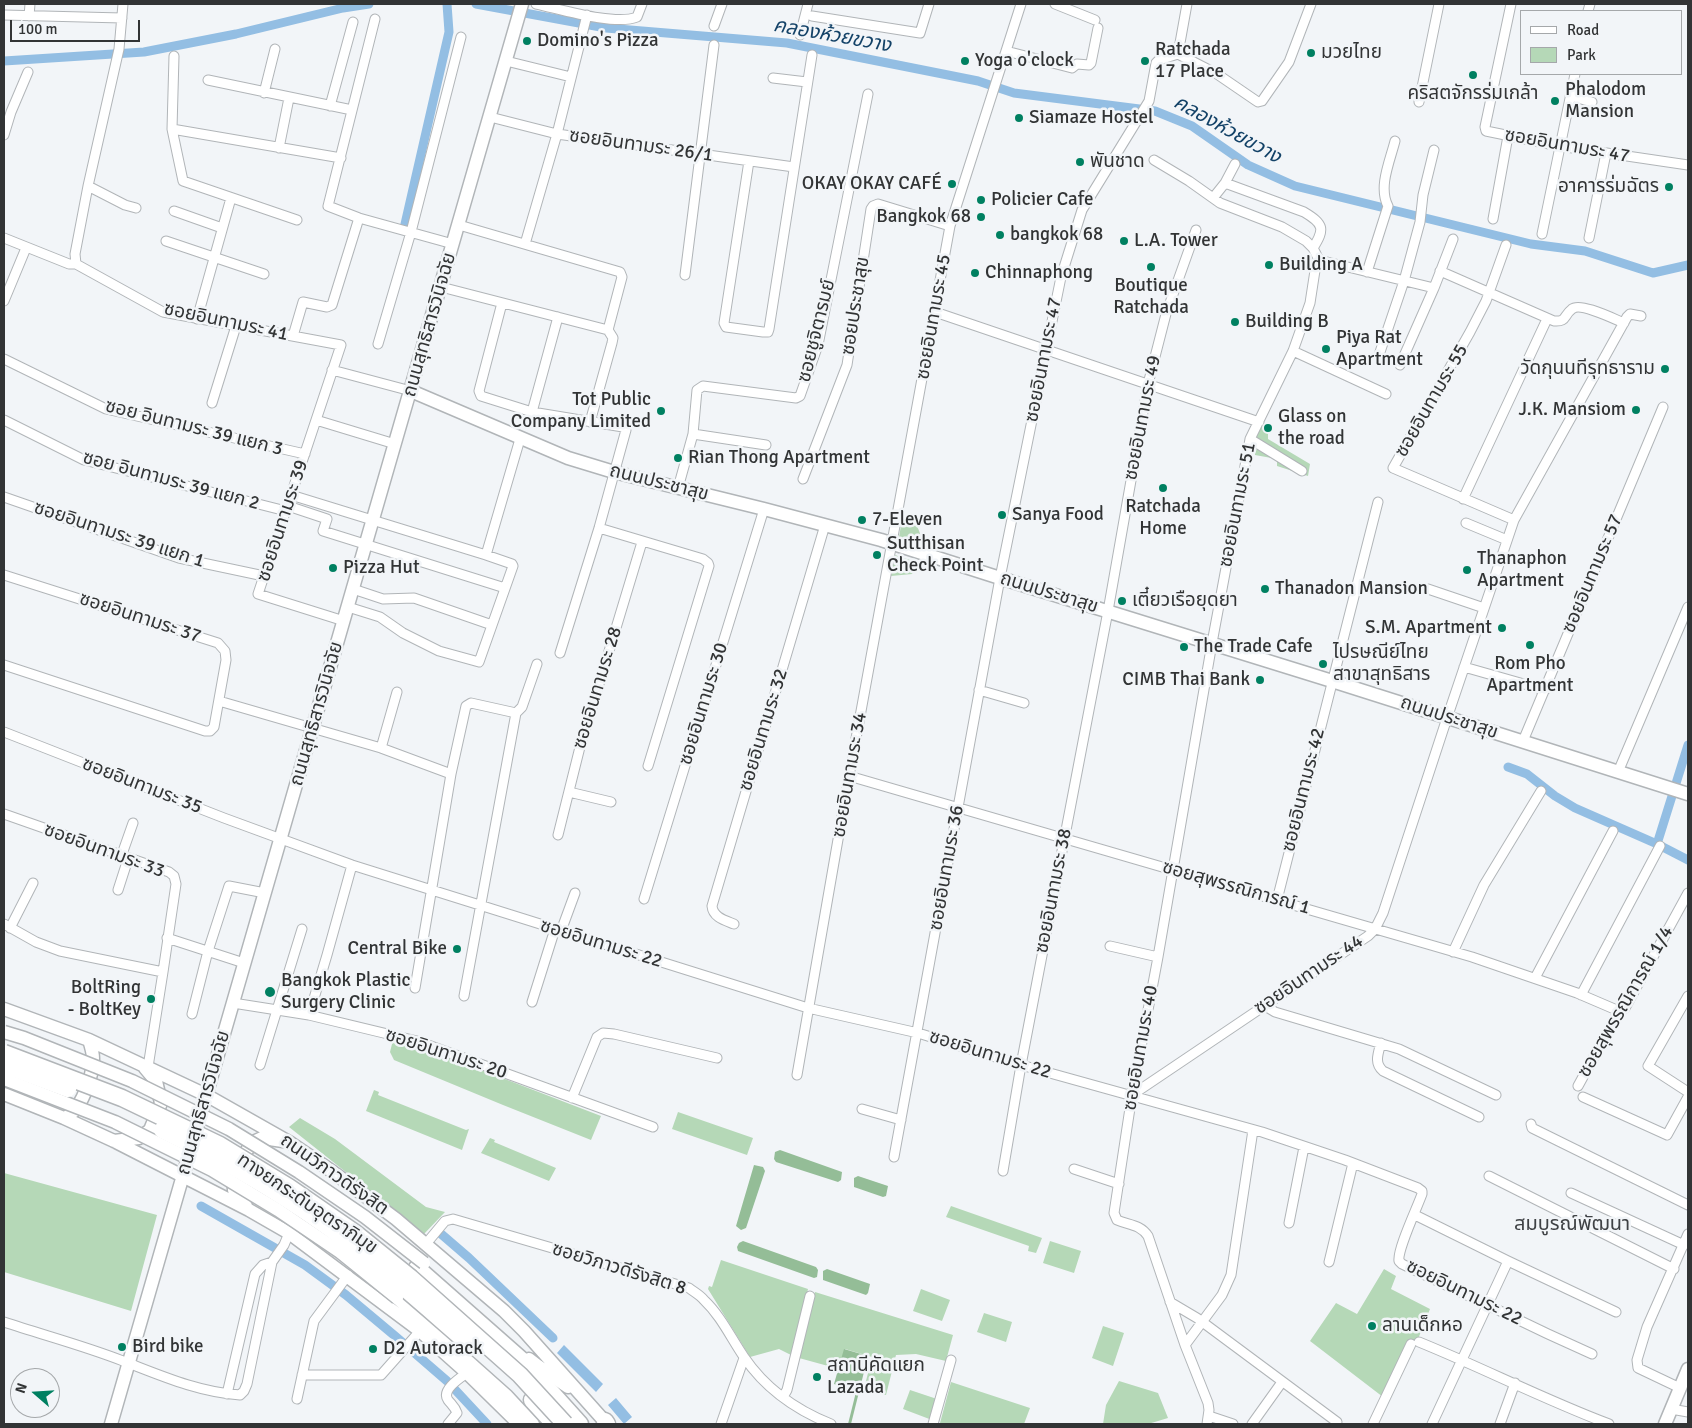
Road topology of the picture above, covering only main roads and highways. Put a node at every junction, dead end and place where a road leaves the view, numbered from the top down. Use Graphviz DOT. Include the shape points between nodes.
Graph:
graph roads {
  1 [pos="522,4"];
  2 [pos="411,391"];
  3 [pos="1680,792"];
  4 [pos="4,1009"];
  5 [pos="4,1032"];
  6 [pos="89,1040"];
  7 [pos="4,1051"];
  8 [pos="4,1063"];
  9 [pos="144,1065"];
  10 [pos="4,1079"];
  11 [pos="4,1094"];
  12 [pos="206,1095"];
  13 [pos="64,1118"];
  14 [pos="114,1141"];
  15 [pos="289,1142"];
  16 [pos="333,1172"];
  17 [pos="183,1175"];
  18 [pos="249,1210"];
  19 [pos="289,1238"];
  20 [pos="420,1266"];
  21 [pos="402,1292"];
  22 [pos="1688,1369"];
  23 [pos="583,1397"];
  24 [pos="606,1423"];
  25 [pos="110,1424"];
  26 [pos="519,1424"];
  27 [pos="534,1424"];
  28 [pos="550,1424"];
  29 [pos="554,1424"];
  30 [pos="565,1424"];
  31 [pos="580,1424"];
  32 [pos="1665,1424"];
  1 -- 2 [label="main road, ถนนสุทธิสารวินิจฉัย"];
  2 -- 3 [label="main road, ถนนประชาสุข" via="568,458 892,543"];
  2 -- 12 [label="main road, ถนนสุทธิสารวินิจฉัย"];
  4 -- 6 [label="main road, ถนนวิภาวดีรังสิต"];
  5 -- 20 [label="main road, bridge" via="132,1081 229,1129 358,1212"];
  6 -- 9 [label="main road, ถนนวิภาวดีรังสิต"];
  6 -- 13 [label="main road" via="92,1070 81,1102"];
  7 -- 20 [label="highway, ถนนวิภาวดีรังสิต, bridge" via="18,1053 125,1096 224,1144 292,1185 356,1230"];
  7 -- 30 [label="highway, ทางยกระดับอุตราภิมุข, bridge" via="122,1098 220,1145 289,1187 354,1232 411,1278 520,1376"];
  8 -- 21 [label="highway, bridge" via="122,1107 219,1154 334,1228"];
  8 -- 28 [label="highway, ทางยกระดับอุตราภิมุข, bridge" via="119,1109 216,1156 285,1198 347,1241 404,1287 512,1382"];
  9 -- 12 [label="main road, ถนนวิภาวดีรังสิต"];
  9 -- 14 [label="main road" via="156,1081 161,1103 150,1130 139,1138"];
  10 -- 21 [label="main road, bridge" via="115,1122 212,1170"];
  11 -- 13 [label="main road"];
  12 -- 15 [label="main road, ถนนวิภาวดีรังสิต"];
  12 -- 17 [label="main road, ถนนสุทธิสารวินิจฉัย"];
  13 -- 14 [label="main road"];
  14 -- 17 [label="main road"];
  15 -- 16 [label="main road, ถนนวิภาวดีรังสิต"];
  15 -- 18 [label="main road" via="262,1138 251,1143 233,1176 234,1190"];
  16 -- 19 [label="main road" via="315,1179 290,1216"];
  16 -- 23 [label="main road, ถนนวิภาวดีรังสิต" via="396,1219 504,1311"];
  17 -- 18 [label="main road"];
  17 -- 25 [label="main road, ถนนสุทธิสารวินิจฉัย"];
  18 -- 19 [label="main road"];
  19 -- 26 [label="main road" via="420,1331"];
  20 -- 23 [label="main road" via="538,1366"];
  20 -- 31 [label="highway, ถนนวิภาวดีรังสิต" via="526,1364"];
  21 -- 27 [label="main road"];
  21 -- 29 [label="highway" via="515,1381"];
  22 -- 32 [label="main road"];
  23 -- 24 [label="main road, ถนนวิภาวดีรังสิต"];
}
